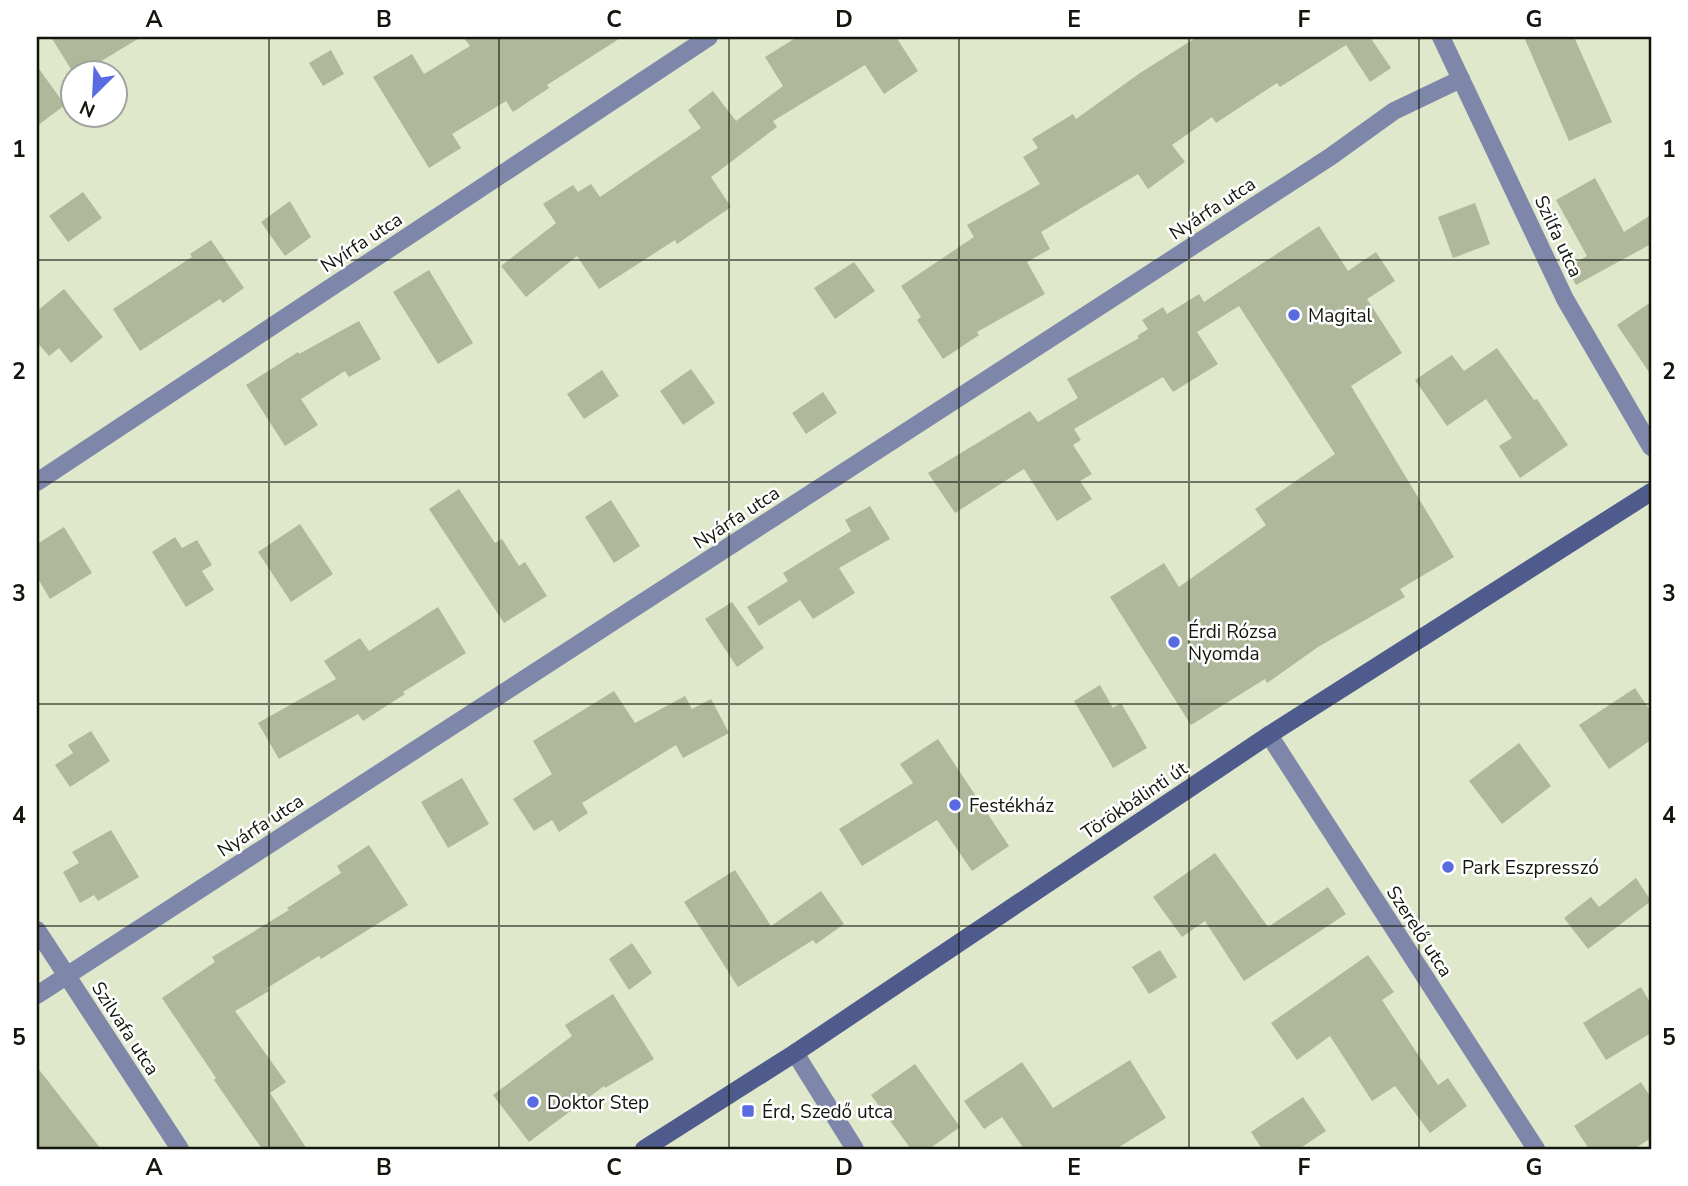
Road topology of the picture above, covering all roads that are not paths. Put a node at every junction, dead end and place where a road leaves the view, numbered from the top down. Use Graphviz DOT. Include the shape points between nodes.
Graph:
graph roads {
  1 [pos="709,37"];
  2 [pos="1441,37"];
  3 [pos="1461,79"];
  4 [pos="1651,447"];
  5 [pos="37,482"];
  6 [pos="1651,492"];
  7 [pos="1269,735"];
  8 [pos="37,930"];
  9 [pos="67,975"];
  10 [pos="37,995"];
  11 [pos="794,1053"];
  12 [pos="180,1149"];
  13 [pos="645,1149"];
  14 [pos="855,1149"];
  15 [pos="1536,1149"];
  1 -- 5 [label="street, Nyírfa utca"];
  2 -- 3 [label="street, Szilfa utca"];
  3 -- 4 [label="street, Szilfa utca" via="1565,299"];
  3 -- 9 [label="street, Nyárfa utca" via="1394,111"];
  6 -- 7 [label="main road, Törökbálinti út"];
  7 -- 11 [label="main road, Törökbálinti út"];
  7 -- 15 [label="street, Szerelő utca"];
  8 -- 9 [label="street, Szilvafa utca"];
  9 -- 10 [label="street, Nyárfa utca"];
  9 -- 12 [label="street, Szilvafa utca"];
  11 -- 13 [label="main road, Törökbálinti út"];
  11 -- 14 [label="street"];
}
